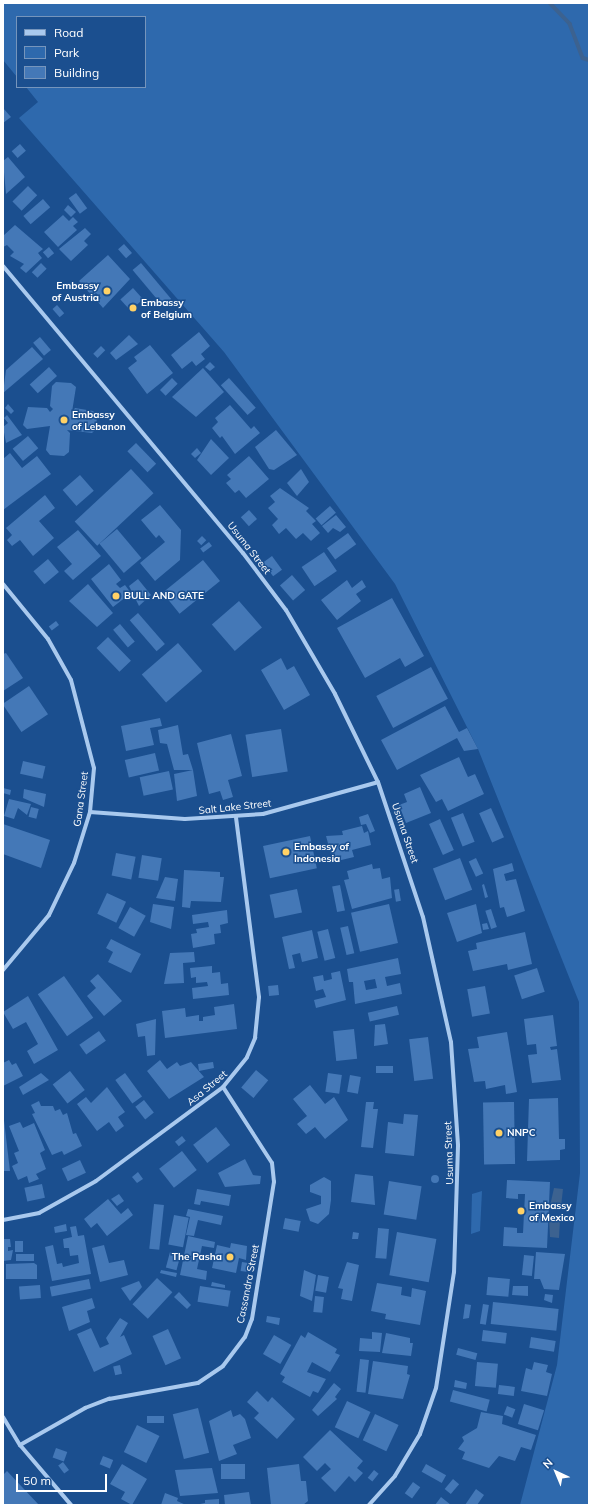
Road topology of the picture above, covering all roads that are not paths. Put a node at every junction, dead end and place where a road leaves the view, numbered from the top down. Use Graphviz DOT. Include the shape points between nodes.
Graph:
graph roads {
  1 [pos="3,266"];
  2 [pos="3,584"];
  3 [pos="378,782"];
  4 [pos="90,812"];
  5 [pos="236,817"];
  6 [pos="3,970"];
  7 [pos="223,1087"];
  8 [pos="3,1220"];
  9 [pos="3,1417"];
  10 [pos="20,1445"];
  11 [pos="71,1505"];
  12 [pos="369,1505"];
  1 -- 3 [label="street, Usuma Street" via="243,553 286,610 335,694"];
  2 -- 4 [label="street, Gana Street" via="48,639 71,680 94,768"];
  3 -- 5 [label="street, Salt Lake Street" via="284,809"];
  3 -- 12 [label="street, Usuma Street" via="423,916 450,1034 458,1146 458,1209 454,1272 436,1388 409,1456"];
  4 -- 5 [label="street, Salt Lake Street" via="170,818"];
  4 -- 6 [label="street, Gana Street" via="74,863 49,915"];
  5 -- 7 [label="street, Asa Street" via="260,1018 247,1057"];
  7 -- 8 [label="street, Asa Street" via="62,1202 20,1219"];
  7 -- 10 [label="street, Cassandra Street" via="266,1149 272,1163 274,1182 253,1315 245,1337 223,1366 198,1383 109,1399 85,1408"];
  9 -- 10 [label="street"];
  10 -- 11 [label="street"];
}
